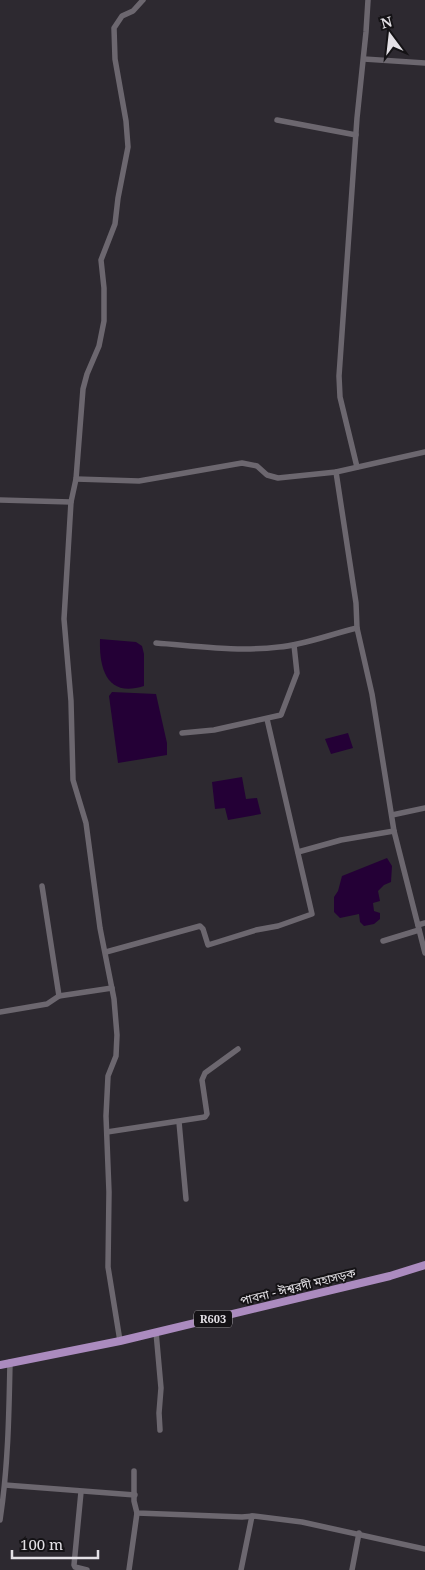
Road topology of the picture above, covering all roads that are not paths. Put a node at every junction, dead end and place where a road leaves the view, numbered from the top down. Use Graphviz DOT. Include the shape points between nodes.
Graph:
graph roads {
  1 [pos="144,0"];
  2 [pos="368,0"];
  3 [pos="364,58"];
  4 [pos="425,63"];
  5 [pos="277,120"];
  6 [pos="356,135"];
  7 [pos="425,452"];
  8 [pos="356,467"];
  9 [pos="336,472"];
  10 [pos="76,479"];
  11 [pos="0,500"];
  12 [pos="71,502"];
  13 [pos="357,628"];
  14 [pos="156,643"];
  15 [pos="294,645"];
  16 [pos="267,719"];
  17 [pos="182,732"];
  18 [pos="425,808"];
  19 [pos="392,815"];
  20 [pos="394,831"];
  21 [pos="298,852"];
  22 [pos="42,886"];
  23 [pos="425,923"];
  24 [pos="418,928"];
  25 [pos="383,941"];
  26 [pos="106,952"];
  27 [pos="425,953"];
  28 [pos="112,988"];
  29 [pos="59,996"];
  30 [pos="0,1012"];
  31 [pos="238,1049"];
  32 [pos="179,1122"];
  33 [pos="107,1132"];
  34 [pos="186,1199"];
  35 [pos="425,1265"];
  36 [pos="156,1332"];
  37 [pos="120,1341"];
  38 [pos="10,1362"];
  39 [pos="0,1364"];
  40 [pos="160,1430"];
  41 [pos="134,1471"];
  42 [pos="4,1485"];
  43 [pos="81,1492"];
  44 [pos="135,1495"];
  45 [pos="137,1512"];
  46 [pos="252,1516"];
  47 [pos="0,1520"];
  48 [pos="359,1533"];
  49 [pos="425,1548"];
  50 [pos="87,1570"];
  51 [pos="129,1570"];
  52 [pos="241,1570"];
  53 [pos="352,1570"];
  1 -- 10 [label="street" via="122,16 114,28 115,59 128,147 116,224 101,260 104,321 99,346 83,389"];
  2 -- 3 [label="street"];
  3 -- 4 [label="street"];
  3 -- 6 [label="street"];
  5 -- 6 [label="street"];
  6 -- 8 [label="street" via="339,376 340,397"];
  7 -- 8 [label="street"];
  8 -- 9 [label="street"];
  9 -- 10 [label="street" via="278,478 267,475 257,466 242,463 139,481"];
  9 -- 13 [label="street"];
  10 -- 12 [label="street"];
  11 -- 12 [label="street"];
  12 -- 26 [label="street" via="64,619 73,780 86,823"];
  13 -- 15 [label="street"];
  13 -- 19 [label="street" via="372,694"];
  14 -- 15 [label="street" via="259,649"];
  15 -- 16 [label="street" via="297,673 284,711 282,715"];
  16 -- 17 [label="street" via="214,730"];
  16 -- 21 [label="street"];
  18 -- 19 [label="street"];
  19 -- 20 [label="street"];
  20 -- 21 [label="street" via="341,840"];
  20 -- 24 [label="street"];
  21 -- 26 [label="street" via="312,911 310,915 208,946 200,926"];
  22 -- 29 [label="street"];
  23 -- 24 [label="street"];
  24 -- 25 [label="street"];
  24 -- 27 [label="street"];
  26 -- 28 [label="street"];
  28 -- 29 [label="street"];
  28 -- 33 [label="street" via="117,1035 116,1056 108,1076"];
  29 -- 30 [label="street" via="47,1004"];
  31 -- 32 [label="street" via="205,1073 202,1080 205,1117"];
  32 -- 33 [label="street"];
  32 -- 34 [label="street"];
  33 -- 37 [label="street" via="108,1267"];
  35 -- 36 [label="main road, পাবনা - ঈশ্বরদী মহাসড়ক / R603"];
  36 -- 37 [label="main road, পাবনা - ঈশ্বরদী মহাসড়ক / R603"];
  36 -- 40 [label="street" via="161,1388"];
  37 -- 38 [label="main road, পাবনা - ঈশ্বরদী মহাসড়ক / R603"];
  38 -- 39 [label="main road, পাবনা - ঈশ্বরদী মহাসড়ক / R603"];
  38 -- 42 [label="street"];
  41 -- 44 [label="street"];
  42 -- 43 [label="street"];
  42 -- 47 [label="street"];
  43 -- 44 [label="street"];
  43 -- 50 [label="street" via="74,1565 77,1569"];
  44 -- 45 [label="street"];
  45 -- 46 [label="street"];
  45 -- 51 [label="street"];
  46 -- 48 [label="street"];
  46 -- 52 [label="street"];
  48 -- 49 [label="street"];
  48 -- 53 [label="street"];
}
